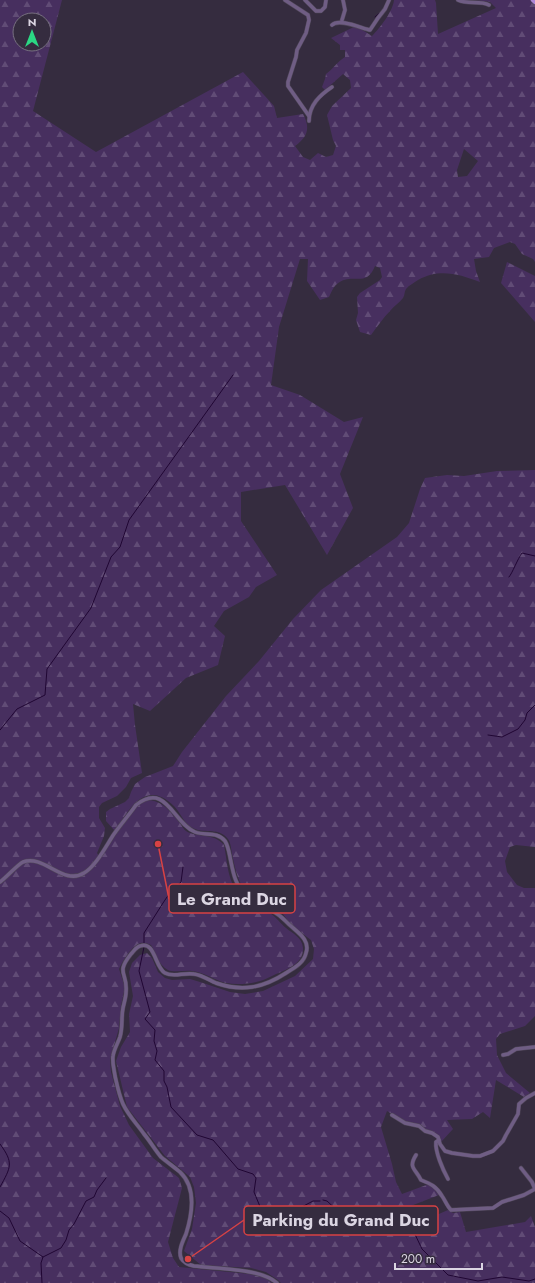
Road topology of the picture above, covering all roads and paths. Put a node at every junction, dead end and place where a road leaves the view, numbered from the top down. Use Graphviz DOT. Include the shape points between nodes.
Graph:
graph roads {
  1 [pos="285,0"];
  2 [pos="305,0"];
  3 [pos="326,0"];
  4 [pos="343,0"];
  5 [pos="389,0"];
  6 [pos="458,0"];
  7 [pos="489,5"];
  8 [pos="342,20"];
  9 [pos="332,25"];
  10 [pos="332,87"];
  11 [pos="0,882"];
  12 [pos="535,1047"];
  13 [pos="503,1055"];
  14 [pos="535,1092"];
  15 [pos="392,1116"];
  16 [pos="438,1140"];
  17 [pos="416,1155"];
  18 [pos="521,1168"];
  19 [pos="448,1179"];
  20 [pos="535,1189"];
  21 [pos="276,1283"];
  1 -- 10 [label="street" via="308,15 306,33 297,50 288,86 309,119 313,104"];
  2 -- 3 [label="street" via="316,11 321,11 325,7"];
  4 -- 8 [label="street" via="345,10"];
  5 -- 9 [label="street" via="370,30 338,22"];
  6 -- 7 [label="street" via="486,2"];
  11 -- 21 [label="street" via="20,864 30,861 62,874 83,874 94,863 136,805 148,798 161,800 185,826 193,831 215,835 225,841 238,887 248,897 281,917 303,937 307,952 300,963 265,985 250,988 217,983 194,974 167,974 159,968 153,951 144,945 139,946 122,970 126,993 121,1035 112,1057 123,1104 160,1155 179,1171 191,1190 188,1229 181,1249 182,1260 194,1266 257,1272 268,1276"];
  12 -- 13 [label="street" via="516,1049"];
  14 -- 16 [label="street" via="519,1104 518,1114 503,1141 493,1151 480,1156 452,1153 445,1151"];
  15 -- 16 [label="street" via="405,1123 419,1126 438,1137"];
  16 -- 19 [label="street" via="436,1145"];
  17 -- 20 [label="street" via="412,1166 421,1180 436,1188 452,1210 493,1208"];
  18 -- 20 [label="street"];
}
